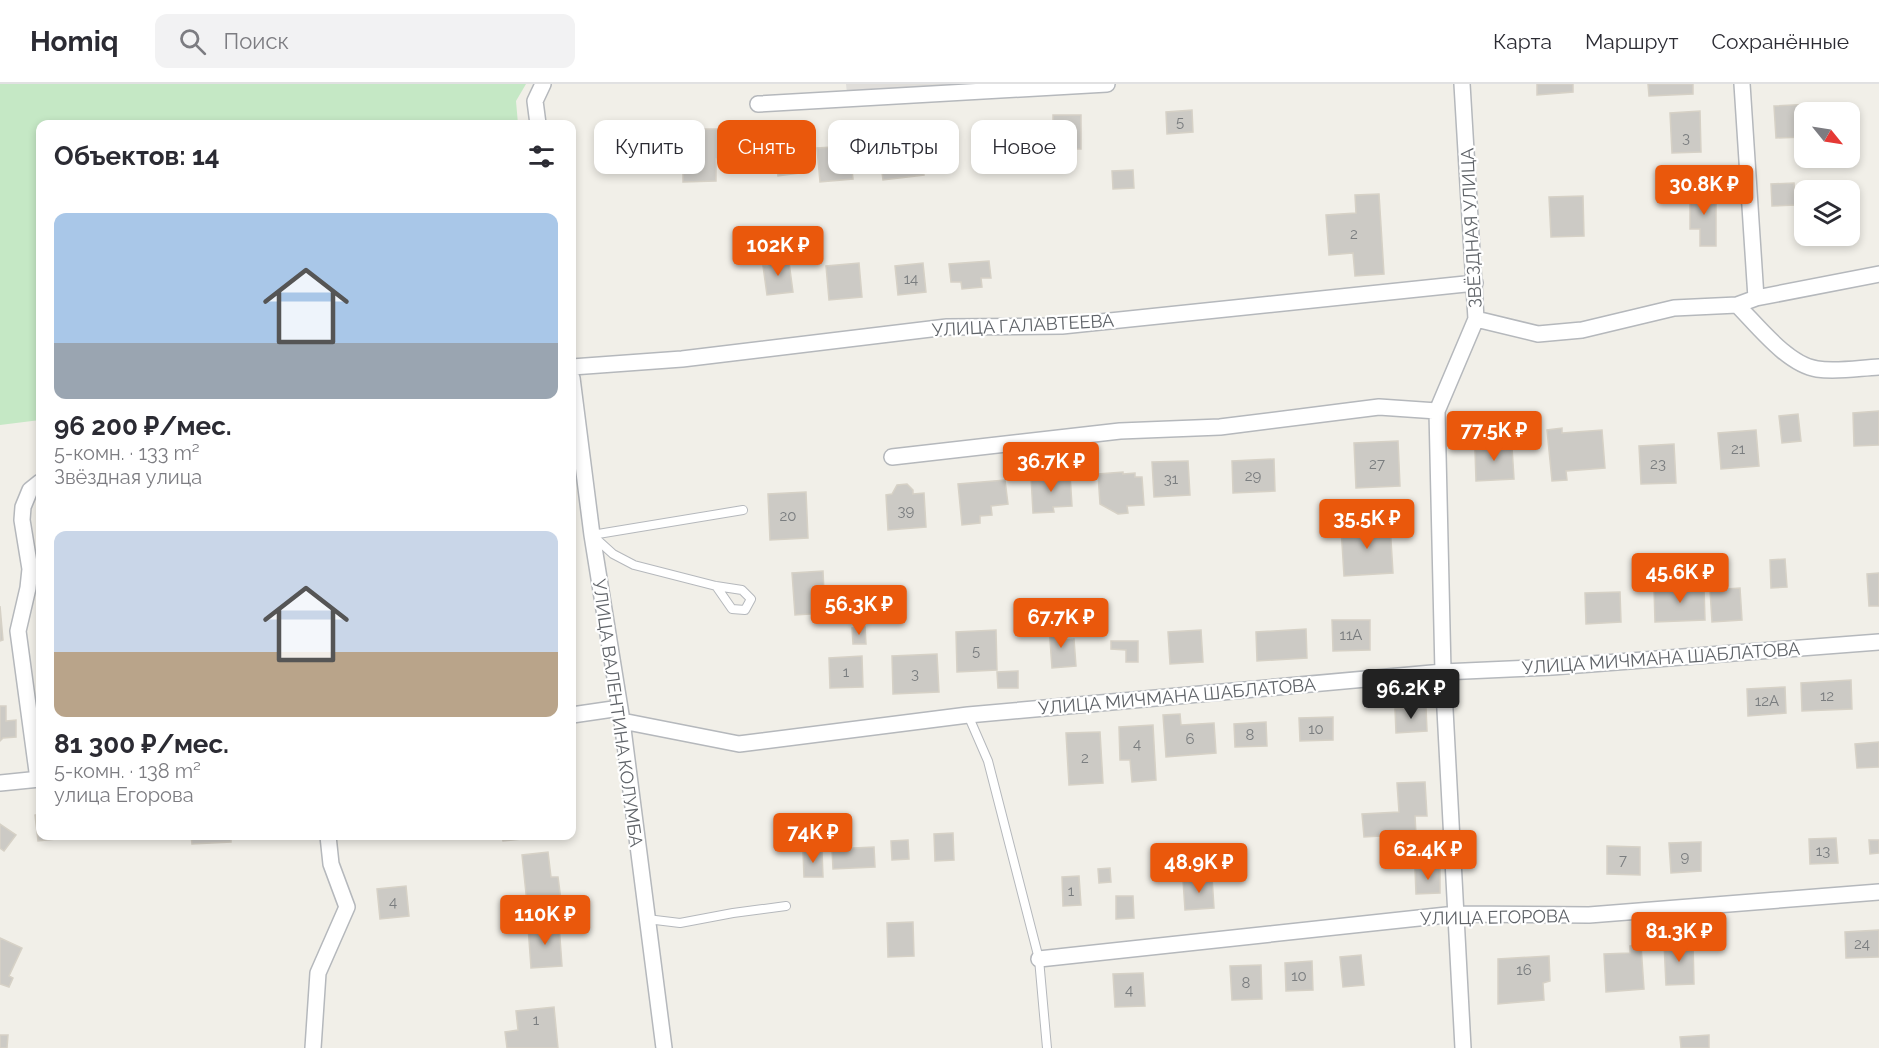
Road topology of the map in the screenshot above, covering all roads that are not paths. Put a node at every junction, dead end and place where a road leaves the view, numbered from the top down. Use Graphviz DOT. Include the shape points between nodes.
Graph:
graph roads {
  1 [pos="543,84"];
  2 [pos="1107,84"];
  3 [pos="1462,84"];
  4 [pos="1742,84"];
  5 [pos="758,104"];
  6 [pos="537,120"];
  7 [pos="1879,274"];
  8 [pos="1475,283"];
  9 [pos="1756,298"];
  10 [pos="1737,305"];
  11 [pos="1476,319"];
  12 [pos="576,367"];
  13 [pos="1879,367"];
  14 [pos="576,410"];
  15 [pos="1437,411"];
  16 [pos="892,457"];
  17 [pos="36,486"];
  18 [pos="743,510"];
  19 [pos="592,536"];
  20 [pos="716,586"];
  21 [pos="1879,642"];
  22 [pos="1443,672"];
  23 [pos="576,715"];
  24 [pos="621,715"];
  25 [pos="968,715"];
  26 [pos="36,758"];
  27 [pos="36,779"];
  28 [pos="0,783"];
  29 [pos="328,840"];
  30 [pos="1879,892"];
  31 [pos="786,906"];
  32 [pos="1456,914"];
  33 [pos="646,919"];
  34 [pos="1039,959"];
  35 [pos="314,1047"];
  36 [pos="664,1048"];
  37 [pos="1047,1048"];
  38 [pos="1463,1048"];
  1 -- 6 [label="street" via="535,101"];
  2 -- 5 [label="street"];
  3 -- 8 [label="street, ЗВЁЗДНАЯ УЛИЦА"];
  4 -- 9 [label="street"];
  7 -- 9 [label="street"];
  8 -- 11 [label="street, ЗВЁЗДНАЯ УЛИЦА"];
  8 -- 12 [label="street, УЛИЦА ГАЛАВТЕЕВА" via="1062,326 947,327 682,359"];
  9 -- 10 [label="street"];
  10 -- 11 [label="street" via="1674,308 1582,330 1538,334"];
  10 -- 13 [label="street" via="1803,365 1817,369"];
  11 -- 15 [label="street, ЗВЁЗДНАЯ УЛИЦА"];
  14 -- 19 [label="street, УЛИЦА ВАЛЕНТИНА КОЛУМБА"];
  15 -- 16 [label="street" via="1379,407 1220,426 1120,430"];
  15 -- 22 [label="street, ЗВЁЗДНАЯ УЛИЦА"];
  17 -- 26 [label="street" via="26,497 22,520 30,569 18,631"];
  18 -- 19 [label="lane"];
  19 -- 20 [label="lane" via="634,565"];
  19 -- 24 [label="street, УЛИЦА ВАЛЕНТИНА КОЛУМБА"];
  21 -- 22 [label="street, УЛИЦА МИЧМАНА ШАБЛАТОВА"];
  22 -- 25 [label="street, УЛИЦА МИЧМАНА ШАБЛАТОВА"];
  22 -- 32 [label="street, ЗВЁЗДНАЯ УЛИЦА"];
  23 -- 24 [label="street, УЛИЦА МИЧМАНА ШАБЛАТОВА"];
  24 -- 25 [label="street, УЛИЦА МИЧМАНА ШАБЛАТОВА" via="739,744"];
  24 -- 33 [label="street, УЛИЦА ВАЛЕНТИНА КОЛУМБА"];
  25 -- 34 [label="lane" via="988,761"];
  27 -- 28 [label="street"];
  29 -- 35 [label="street" via="331,864 347,907 318,973"];
  30 -- 32 [label="street, УЛИЦА ЕГОРОВА" via="1589,915"];
  31 -- 33 [label="lane" via="680,924"];
  32 -- 34 [label="street, УЛИЦА ЕГОРОВА"];
  32 -- 38 [label="street, ЗВЁЗДНАЯ УЛИЦА"];
  33 -- 36 [label="street, УЛИЦА ВАЛЕНТИНА КОЛУМБА"];
  34 -- 37 [label="lane"];
}
